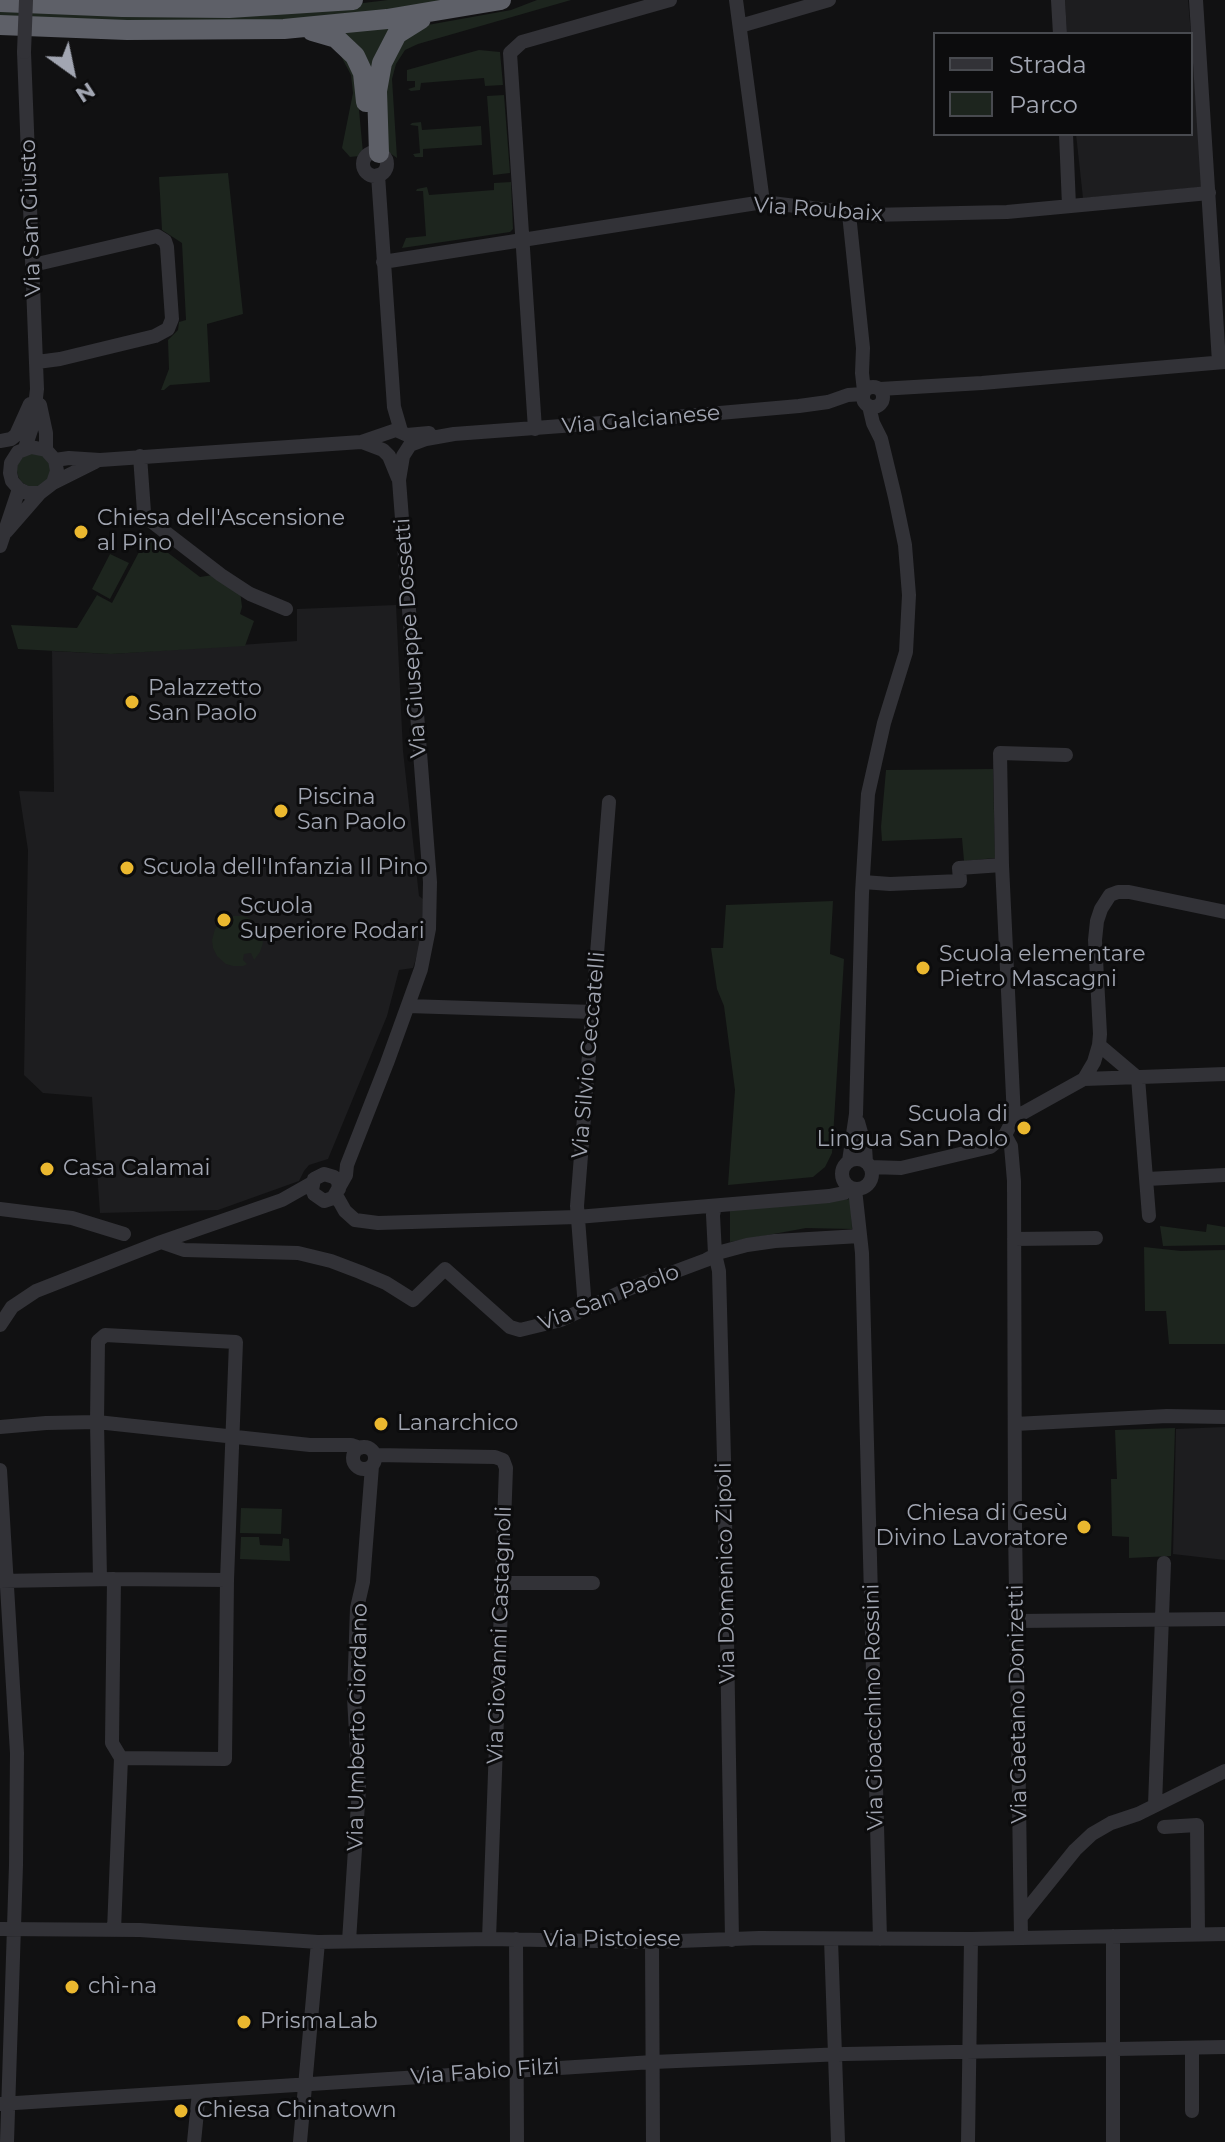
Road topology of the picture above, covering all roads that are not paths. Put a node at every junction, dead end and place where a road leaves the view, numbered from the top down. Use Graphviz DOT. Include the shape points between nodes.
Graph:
graph roads {
  1 [pos="26,0"];
  2 [pos="298,0"];
  3 [pos="353,0"];
  4 [pos="501,0"];
  5 [pos="670,0"];
  6 [pos="736,0"];
  7 [pos="829,0"];
  8 [pos="1058,0"];
  9 [pos="1196,0"];
  10 [pos="0,2"];
  11 [pos="263,7"];
  12 [pos="448,10"];
  13 [pos="0,25"];
  14 [pos="740,26"];
  15 [pos="284,29"];
  16 [pos="1060,32"];
  17 [pos="1066,136"];
  18 [pos="374,154"];
  19 [pos="1209,193"];
  20 [pos="763,202"];
  21 [pos="1069,206"];
  22 [pos="849,214"];
  23 [pos="521,241"];
  24 [pos="383,262"];
  25 [pos="33,265"];
  26 [pos="37,362"];
  27 [pos="1222,362"];
  28 [pos="37,389"];
  29 [pos="872,397"];
  30 [pos="535,429"];
  31 [pos="0,441"];
  32 [pos="396,443"];
  33 [pos="0,450"];
  34 [pos="22,450"];
  35 [pos="50,455"];
  36 [pos="140,456"];
  37 [pos="100,460"];
  38 [pos="5,470"];
  39 [pos="53,483"];
  40 [pos="19,489"];
  41 [pos="40,493"];
  42 [pos="3,539"];
  43 [pos="286,609"];
  44 [pos="1066,755"];
  45 [pos="609,802"];
  46 [pos="1002,865"];
  47 [pos="863,882"];
  48 [pos="1225,912"];
  49 [pos="408,1006"];
  50 [pos="593,1012"];
  51 [pos="1099,1045"];
  52 [pos="1225,1074"];
  53 [pos="1138,1078"];
  54 [pos="1084,1079"];
  55 [pos="856,1114"];
  56 [pos="1014,1118"];
  57 [pos="1005,1135"];
  58 [pos="849,1161"];
  59 [pos="347,1165"];
  60 [pos="869,1169"];
  61 [pos="329,1174"];
  62 [pos="1225,1175"];
  63 [pos="1147,1179"];
  64 [pos="849,1185"];
  65 [pos="313,1188"];
  66 [pos="338,1192"];
  67 [pos="715,1206"];
  68 [pos="0,1209"];
  69 [pos="1149,1216"];
  70 [pos="577,1217"];
  71 [pos="124,1234"];
  72 [pos="860,1236"];
  73 [pos="1096,1238"];
  74 [pos="1014,1239"];
  75 [pos="161,1242"];
  76 [pos="715,1254"];
  77 [pos="585,1308"];
  78 [pos="0,1325"];
  79 [pos="0,1416"];
  80 [pos="1225,1417"];
  81 [pos="97,1422"];
  82 [pos="46,1423"];
  83 [pos="1015,1424"];
  84 [pos="0,1427"];
  85 [pos="233,1437"];
  86 [pos="373,1460"];
  87 [pos="0,1470"];
  88 [pos="1164,1563"];
  89 [pos="107,1579"];
  90 [pos="227,1580"];
  91 [pos="4,1581"];
  92 [pos="502,1583"];
  93 [pos="593,1583"];
  94 [pos="1225,1619"];
  95 [pos="1163,1620"];
  96 [pos="1017,1621"];
  97 [pos="7,1707"];
  98 [pos="121,1758"];
  99 [pos="1225,1771"];
  100 [pos="1155,1805"];
  101 [pos="1164,1827"];
  102 [pos="1021,1917"];
  103 [pos="7,1929"];
  104 [pos="114,1930"];
  105 [pos="1198,1934"];
  106 [pos="1225,1934"];
  107 [pos="1113,1936"];
  108 [pos="1021,1938"];
  109 [pos="489,1939"];
  110 [pos="516,1939"];
  111 [pos="831,1939"];
  112 [pos="880,1939"];
  113 [pos="971,1939"];
  114 [pos="732,1940"];
  115 [pos="349,1941"];
  116 [pos="318,1942"];
  117 [pos="652,1942"];
  118 [pos="1225,2047"];
  119 [pos="1192,2048"];
  120 [pos="1113,2050"];
  121 [pos="970,2051"];
  122 [pos="834,2054"];
  123 [pos="653,2062"];
  124 [pos="517,2070"];
  125 [pos="304,2085"];
  126 [pos="199,2092"];
  127 [pos="4,2104"];
  128 [pos="1192,2111"];
  129 [pos="7,2142"];
  130 [pos="194,2142"];
  131 [pos="300,2142"];
  132 [pos="517,2142"];
  133 [pos="653,2142"];
  134 [pos="838,2142"];
  135 [pos="968,2142"];
  136 [pos="1113,2142"];
  1 -- 25 [label="street, Via San Giusto, bridge"];
  2 -- 11 [label="highway"];
  3 -- 11 [label="highway"];
  4 -- 12 [label="highway"];
  5 -- 23 [label="street" via="522,42 510,53"];
  6 -- 14 [label="street"];
  7 -- 14 [label="street"];
  8 -- 16 [label="street"];
  9 -- 19 [label="street"];
  10 -- 11 [label="highway"];
  12 -- 15 [label="highway"];
  12 -- 18 [label="highway" via="403,28 386,51 379,72"];
  13 -- 15 [label="highway"];
  14 -- 20 [label="street"];
  15 -- 18 [label="highway" via="328,34 355,56 363,73"];
  17 -- 21 [label="street"];
  18 -- 24 [label="street" via="364,161 364,168 378,175"];
  19 -- 21 [label="street, Via Roubaix"];
  19 -- 27 [label="street"];
  20 -- 22 [label="street, Via Roubaix"];
  20 -- 23 [label="street, Via Roubaix"];
  21 -- 22 [label="street, Via Roubaix"];
  22 -- 29 [label="street"];
  23 -- 24 [label="street, Via Roubaix"];
  23 -- 30 [label="street"];
  24 -- 32 [label="street"];
  25 -- 26 [label="street, Via San Giusto"];
  25 -- 26 [label="street" via="157,236 167,247 172,319 168,329 155,336"];
  26 -- 28 [label="street, Via San Giusto"];
  27 -- 29 [label="street, Via Galcianese" via="925,387"];
  28 -- 31 [label="street" via="19,432"];
  28 -- 34 [label="street, Via San Giusto" via="33,424"];
  28 -- 35 [label="street, Via San Giusto"];
  29 -- 30 [label="street, Via Galcianese"];
  29 -- 47 [label="street" via="883,422 881,439 904,538 909,595 906,652 868,794"];
  30 -- 32 [label="street, Via Galcianese" via="442,432"];
  32 -- 36 [label="street, Via Galcianese"];
  32 -- 49 [label="street, Via Giuseppe Dossetti" via="430,882 427,944"];
  33 -- 34 [label="street, Via Galcianese"];
  34 -- 35 [label="street, Via Galcianese" via="38,447"];
  34 -- 38 [label="street"];
  35 -- 37 [label="street, Via Galcianese"];
  35 -- 39 [label="street" via="57,471"];
  36 -- 37 [label="street, Via Galcianese"];
  36 -- 43 [label="street" via="147,518 250,594"];
  37 -- 39 [label="street, Via Galcianese"];
  38 -- 40 [label="street"];
  39 -- 41 [label="street, Via Galcianese"];
  40 -- 41 [label="street"];
  40 -- 42 [label="street, Via Galcianese"];
  41 -- 42 [label="street, Via Galcianese"];
  44 -- 46 [label="street" via="1000,753"];
  45 -- 50 [label="street, Via Silvio Ceccatelli"];
  46 -- 47 [label="street" via="959,868 960,881"];
  46 -- 56 [label="street"];
  47 -- 55 [label="street"];
  48 -- 51 [label="street" via="1129,892 1110,895 1101,909 1095,940"];
  49 -- 50 [label="street"];
  49 -- 59 [label="street, Via Giuseppe Dossetti"];
  50 -- 70 [label="street, Via Silvio Ceccatelli"];
  51 -- 53 [label="street"];
  51 -- 54 [label="street"];
  52 -- 53 [label="street"];
  53 -- 54 [label="street"];
  53 -- 63 [label="street"];
  54 -- 56 [label="street"];
  55 -- 58 [label="street"];
  55 -- 60 [label="street"];
  56 -- 57 [label="street"];
  57 -- 60 [label="street" via="978,1151 901,1168"];
  57 -- 74 [label="street, Via Gaetano Donizetti" via="1011,1146"];
  58 -- 60 [label="street" via="860,1159"];
  58 -- 64 [label="street" via="843,1169"];
  59 -- 61 [label="street"];
  59 -- 66 [label="street, Via Giuseppe Dossetti"];
  60 -- 64 [label="street" via="866,1187"];
  61 -- 65 [label="street" via="319,1175"];
  61 -- 66 [label="street" via="338,1181"];
  62 -- 63 [label="street"];
  63 -- 69 [label="street"];
  64 -- 67 [label="street" via="815,1196"];
  64 -- 72 [label="street"];
  65 -- 66 [label="street" via="324,1201"];
  65 -- 75 [label="street"];
  66 -- 70 [label="street" via="348,1215 363,1222"];
  67 -- 70 [label="street"];
  67 -- 76 [label="street, Via Domenico Zipoli"];
  68 -- 71 [label="street" via="72,1218"];
  70 -- 77 [label="street, Via Silvio Ceccatelli"];
  72 -- 76 [label="street, Via San Paolo" via="775,1241"];
  72 -- 112 [label="street, Via Gioacchino Rossini"];
  73 -- 74 [label="street"];
  74 -- 83 [label="street, Via Gaetano Donizetti"];
  75 -- 77 [label="street, Via San Paolo" via="184,1250 298,1253 360,1272 413,1300 445,1269 517,1330 561,1320"];
  75 -- 78 [label="street" via="36,1291 12,1307"];
  76 -- 77 [label="street, Via San Paolo"];
  76 -- 114 [label="street, Via Domenico Zipoli"];
  79 -- 82 [label="street"];
  80 -- 83 [label="street"];
  81 -- 82 [label="street"];
  81 -- 85 [label="street"];
  81 -- 85 [label="street" via="97,1344 105,1335 236,1342"];
  81 -- 89 [label="street"];
  82 -- 84 [label="street"];
  83 -- 96 [label="street, Via Gaetano Donizetti"];
  85 -- 86 [label="street" via="334,1444 357,1453 369,1448"];
  85 -- 90 [label="street"];
  86 -- 92 [label="street, Via Giovanni Castagnoli" via="503,1460"];
  86 -- 115 [label="street, Via Umberto Giordano" via="357,1608 359,1788"];
  87 -- 91 [label="street"];
  88 -- 95 [label="street"];
  89 -- 90 [label="street"];
  89 -- 91 [label="street"];
  89 -- 98 [label="street" via="112,1743"];
  90 -- 98 [label="street" via="225,1759"];
  91 -- 97 [label="street"];
  92 -- 93 [label="street"];
  92 -- 109 [label="street, Via Giovanni Castagnoli"];
  94 -- 95 [label="street"];
  95 -- 96 [label="street"];
  95 -- 100 [label="street"];
  96 -- 102 [label="street, Via Gaetano Donizetti"];
  97 -- 103 [label="street" via="17,1753"];
  98 -- 104 [label="street"];
  99 -- 100 [label="street"];
  100 -- 102 [label="street" via="1092,1834"];
  101 -- 105 [label="street" via="1197,1825"];
  102 -- 108 [label="street, Via Gaetano Donizetti"];
  103 -- 104 [label="street, Via Pistoiese"];
  103 -- 127 [label="street"];
  104 -- 116 [label="street, Via Pistoiese"];
  105 -- 106 [label="street, Via Pistoiese"];
  105 -- 107 [label="street, Via Pistoiese"];
  107 -- 108 [label="street, Via Pistoiese"];
  107 -- 120 [label="street"];
  108 -- 113 [label="street, Via Pistoiese"];
  109 -- 110 [label="street, Via Pistoiese"];
  109 -- 115 [label="street, Via Pistoiese"];
  110 -- 117 [label="street, Via Pistoiese"];
  110 -- 124 [label="street"];
  111 -- 112 [label="street, Via Pistoiese"];
  111 -- 114 [label="street, Via Pistoiese"];
  111 -- 122 [label="street"];
  112 -- 113 [label="street, Via Pistoiese"];
  113 -- 121 [label="street"];
  114 -- 117 [label="street, Via Pistoiese"];
  115 -- 116 [label="street, Via Pistoiese"];
  116 -- 125 [label="street"];
  117 -- 123 [label="street"];
  118 -- 119 [label="street, Via Fabio Filzi"];
  119 -- 120 [label="street, Via Fabio Filzi"];
  119 -- 128 [label="street"];
  120 -- 121 [label="street, Via Fabio Filzi"];
  120 -- 136 [label="street"];
  121 -- 122 [label="street, Via Fabio Filzi"];
  121 -- 135 [label="street"];
  122 -- 123 [label="street, Via Fabio Filzi"];
  122 -- 134 [label="street"];
  123 -- 124 [label="street, Via Fabio Filzi"];
  123 -- 133 [label="street"];
  124 -- 125 [label="street, Via Fabio Filzi"];
  124 -- 132 [label="street"];
  125 -- 126 [label="street, Via Fabio Filzi"];
  125 -- 131 [label="street"];
  126 -- 127 [label="street, Via Fabio Filzi"];
  126 -- 130 [label="street"];
  127 -- 129 [label="street"];
}
